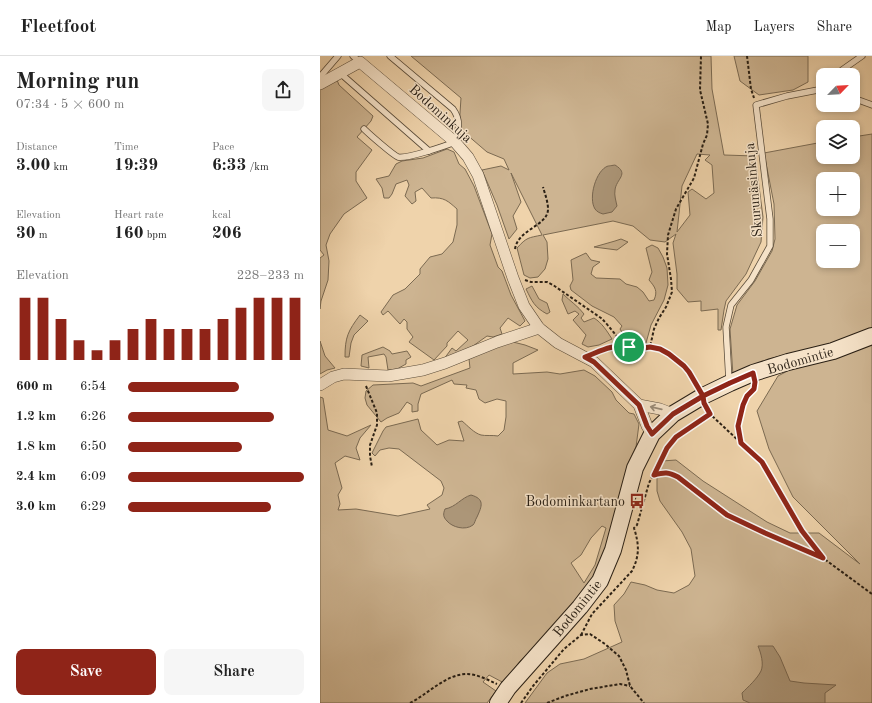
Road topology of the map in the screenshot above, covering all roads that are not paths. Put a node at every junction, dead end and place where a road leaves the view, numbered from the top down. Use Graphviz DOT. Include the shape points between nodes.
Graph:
graph roads {
  1 [pos="338,56"];
  2 [pos="390,56"];
  3 [pos="862,56"];
  4 [pos="356,59"];
  5 [pos="845,68"];
  6 [pos="340,73"];
  7 [pos="320,77"];
  8 [pos="320,84"];
  9 [pos="816,90"];
  10 [pos="860,101"];
  11 [pos="872,105"];
  12 [pos="364,129"];
  13 [pos="455,142"];
  14 [pos="429,151"];
  15 [pos="539,328"];
  16 [pos="872,336"];
  17 [pos="730,383"];
  18 [pos="320,385"];
  19 [pos="639,405"];
  20 [pos="673,414"];
  21 [pos="652,434"];
  22 [pos="498,703"];
  1 -- 7 [label="lane"];
  2 -- 13 [label="lane" via="456,114 459,128"];
  3 -- 5 [label="lane"];
  4 -- 6 [label="street, Bodominkuja"];
  4 -- 13 [label="street, Bodominkuja"];
  6 -- 8 [label="street, Bodominkuja"];
  6 -- 14 [label="lane"];
  9 -- 17 [label="lane, Skurunäsinkuja" via="756,105 770,219 770,246 751,280 731,305 726,327"];
  10 -- 11 [label="lane"];
  12 -- 14 [label="lane" via="397,157"];
  13 -- 14 [label="lane"];
  13 -- 15 [label="street, Bodominkuja" via="468,157 478,175 524,306"];
  15 -- 18 [label="street" via="423,370 388,376 344,374"];
  15 -- 19 [label="street, Bodominkuja" via="558,343 594,362"];
  16 -- 17 [label="street, Bodomintie" via="834,351 788,362"];
  17 -- 20 [label="street, Bodomintie"];
  20 -- 19 [label="street, one-way"];
  19 -- 21 [label="street, Bodominkuja"];
  20 -- 21 [label="street, Bodomintie"];
  21 -- 22 [label="street, Bodomintie" via="635,468 613,550 600,581"];
}
